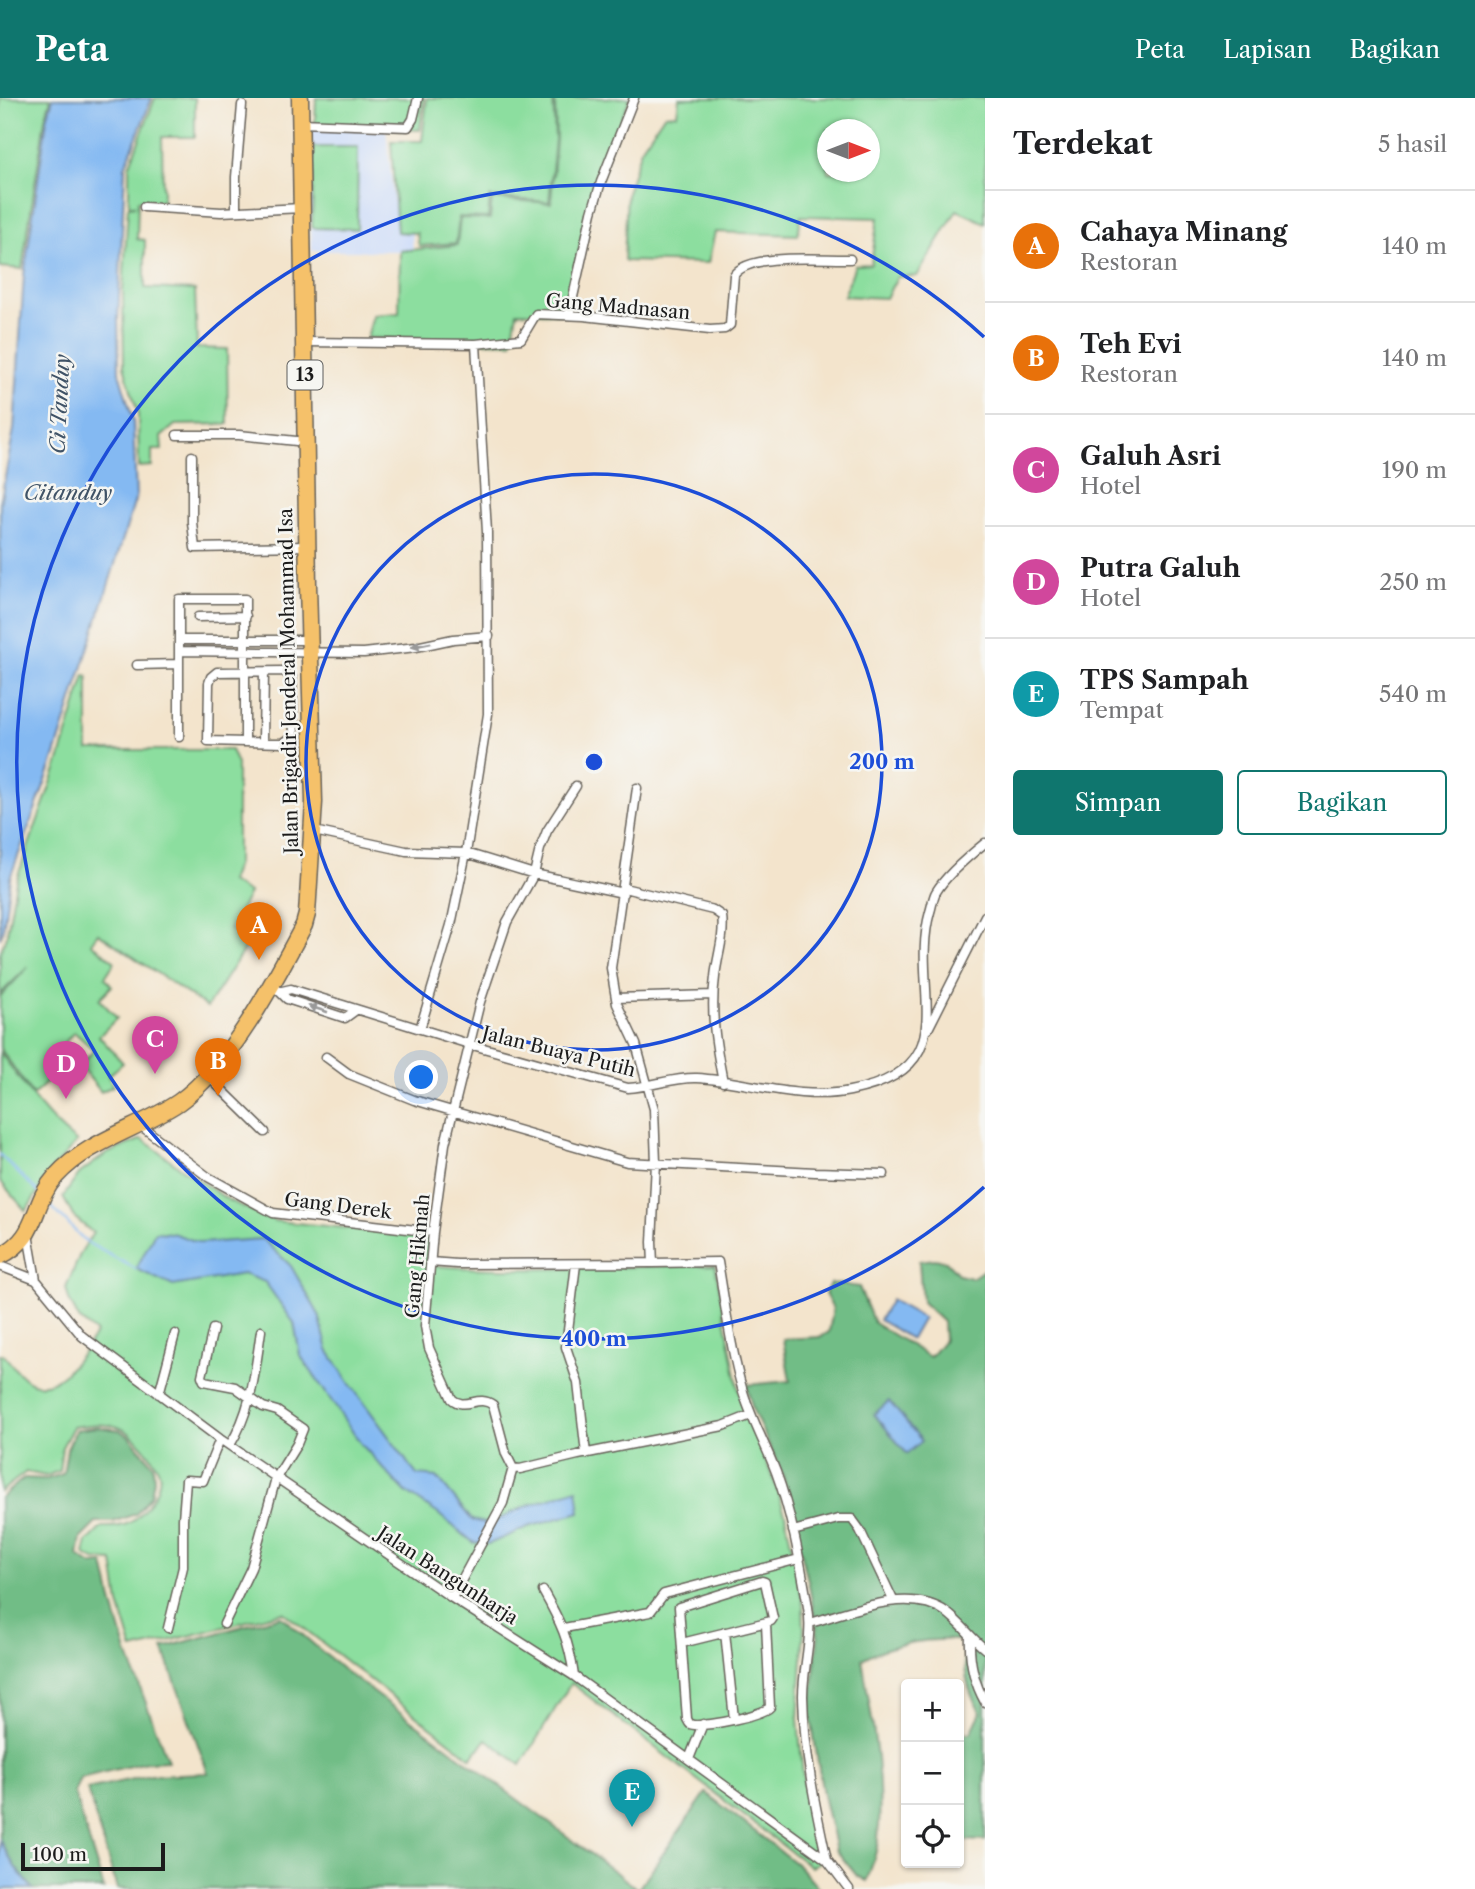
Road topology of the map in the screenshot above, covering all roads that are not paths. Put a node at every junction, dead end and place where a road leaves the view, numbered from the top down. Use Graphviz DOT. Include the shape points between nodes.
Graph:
graph roads {
  1 [pos="300,98"];
  2 [pos="418,98"];
  3 [pos="634,98"];
  4 [pos="242,105"];
  5 [pos="300,123"];
  6 [pos="144,206"];
  7 [pos="302,208"];
  8 [pos="236,211"];
  9 [pos="850,259"];
  10 [pos="569,316"];
  11 [pos="305,342"];
  12 [pos="476,344"];
  13 [pos="177,435"];
  14 [pos="306,442"];
  15 [pos="192,456"];
  16 [pos="307,546"];
  17 [pos="198,617"];
  18 [pos="246,617"];
  19 [pos="489,636"];
  20 [pos="179,640"];
  21 [pos="246,640"];
  22 [pos="310,646"];
  23 [pos="179,651"];
  24 [pos="246,652"];
  25 [pos="179,664"];
  26 [pos="137,665"];
  27 [pos="246,672"];
  28 [pos="264,672"];
  29 [pos="178,737"];
  30 [pos="245,742"];
  31 [pos="263,742"];
  32 [pos="576,786"];
  33 [pos="637,788"];
  34 [pos="314,831"];
  35 [pos="985,843"];
  36 [pos="466,853"];
  37 [pos="534,874"];
  38 [pos="624,890"];
  39 [pos="985,916"];
  40 [pos="277,989"];
  41 [pos="713,995"];
  42 [pos="616,998"];
  43 [pos="419,1030"];
  44 [pos="927,1031"];
  45 [pos="469,1044"];
  46 [pos="326,1057"];
  47 [pos="207,1075"];
  48 [pos="723,1082"];
  49 [pos="647,1086"];
  50 [pos="452,1113"];
  51 [pos="141,1125"];
  52 [pos="265,1132"];
  53 [pos="656,1164"];
  54 [pos="884,1174"];
  55 [pos="433,1232"];
  56 [pos="28,1234"];
  57 [pos="0,1256"];
  58 [pos="430,1262"];
  59 [pos="653,1262"];
  60 [pos="576,1264"];
  61 [pos="0,1266"];
  62 [pos="36,1280"];
  63 [pos="213,1329"];
  64 [pos="261,1331"];
  65 [pos="175,1334"];
  66 [pos="159,1394"];
  67 [pos="251,1399"];
  68 [pos="751,1415"];
  69 [pos="220,1439"];
  70 [pos="230,1445"];
  71 [pos="586,1454"];
  72 [pos="513,1468"];
  73 [pos="276,1478"];
  74 [pos="793,1531"];
  75 [pos="799,1559"];
  76 [pos="543,1591"];
  77 [pos="452,1598"];
  78 [pos="893,1600"];
  79 [pos="810,1623"];
  80 [pos="224,1624"];
  81 [pos="766,1624"];
  82 [pos="168,1628"];
  83 [pos="564,1628"];
  84 [pos="725,1633"];
  85 [pos="970,1636"];
  86 [pos="682,1643"];
  87 [pos="985,1649"];
  88 [pos="574,1676"];
  89 [pos="985,1702"];
  90 [pos="734,1719"];
  91 [pos="703,1724"];
  92 [pos="689,1759"];
  93 [pos="827,1860"];
  94 [pos="849,1889"];
  1 -- 5 [label="highway, Jalan Brigadir Jenderal Mohammad Isa / 13"];
  2 -- 5 [label="street" via="408,127"];
  3 -- 10 [label="street" via="592,212"];
  4 -- 8 [label="street"];
  5 -- 7 [label="highway, Jalan Brigadir Jenderal Mohammad Isa / 13"];
  6 -- 8 [label="street"];
  7 -- 8 [label="street"];
  7 -- 11 [label="highway, Jalan Brigadir Jenderal Mohammad Isa / 13"];
  9 -- 10 [label="street, Gang Madnasan" via="787,259 739,269 734,275 730,326 725,329"];
  10 -- 12 [label="street, Gang Madnasan" via="536,314 521,338"];
  11 -- 12 [label="street, Gang Madnasan"];
  11 -- 14 [label="highway, Jalan Brigadir Jenderal Mohammad Isa / 13"];
  12 -- 19 [label="street"];
  13 -- 14 [label="street"];
  14 -- 16 [label="highway, Jalan Brigadir Jenderal Mohammad Isa / 13"];
  15 -- 16 [label="street" via="195,548"];
  16 -- 22 [label="highway, Jalan Brigadir Jenderal Mohammad Isa / 13"];
  17 -- 18 [label="street"];
  18 -- 20 [label="street" via="245,599 179,599"];
  18 -- 21 [label="street"];
  19 -- 22 [label="street, one-way" via="364,653"];
  19 -- 36 [label="street" via="487,724"];
  20 -- 21 [label="street"];
  20 -- 23 [label="street"];
  21 -- 22 [label="street"];
  21 -- 24 [label="street"];
  22 -- 24 [label="street"];
  22 -- 34 [label="highway, Jalan Brigadir Jenderal Mohammad Isa / 13"];
  23 -- 24 [label="street"];
  23 -- 25 [label="street"];
  24 -- 27 [label="street"];
  25 -- 26 [label="street"];
  25 -- 29 [label="street"];
  27 -- 28 [label="street"];
  27 -- 30 [label="street"];
  27 -- 30 [label="street" via="217,672 211,677 208,741"];
  28 -- 31 [label="street"];
  28 -- 31 [label="street" via="283,671 292,677 294,736 283,743"];
  30 -- 31 [label="street"];
  32 -- 37 [label="street, Gang Hikmah" via="547,831"];
  33 -- 38 [label="street"];
  34 -- 36 [label="street" via="406,851"];
  34 -- 40 [label="highway, Jalan Brigadir Jenderal Mohammad Isa / 13" via="307,914"];
  35 -- 44 [label="street" via="936,892 926,928"];
  36 -- 37 [label="street"];
  36 -- 43 [label="street" via="451,925"];
  37 -- 38 [label="street"];
  37 -- 45 [label="street, Gang Hikmah" via="507,922"];
  38 -- 41 [label="street" via="722,916"];
  38 -- 42 [label="street" via="611,957"];
  39 -- 44 [label="street, Jalan Buaya Putih"];
  40 -- 43 [label="street, Jalan Buaya Putih" via="291,989"];
  40 -- 47 [label="highway, Jalan Brigadir Jenderal Mohammad Isa / 13"];
  41 -- 42 [label="street"];
  41 -- 48 [label="street" via="713,1027"];
  42 -- 49 [label="street" via="636,1044"];
  43 -- 45 [label="street, Jalan Buaya Putih"];
  44 -- 48 [label="street, Jalan Buaya Putih" via="918,1056 888,1080 871,1086 799,1093"];
  45 -- 49 [label="street, Jalan Buaya Putih" via="628,1088"];
  45 -- 50 [label="street, Gang Hikmah"];
  46 -- 50 [label="street" via="376,1086"];
  47 -- 51 [label="highway, Jalan Brigadir Jenderal Mohammad Isa / 13" via="185,1097"];
  47 -- 52 [label="street"];
  48 -- 49 [label="street, Jalan Buaya Putih" via="696,1078"];
  49 -- 53 [label="street" via="656,1124"];
  50 -- 53 [label="street" via="627,1162"];
  50 -- 55 [label="street, Gang Hikmah"];
  51 -- 55 [label="street, Gang Derek" via="208,1177 273,1213"];
  51 -- 56 [label="highway, Jalan Brigadir Jenderal Mohammad Isa / 13" via="92,1147 56,1176 44,1192"];
  53 -- 54 [label="street"];
  53 -- 59 [label="street"];
  55 -- 58 [label="street, Gang Hikmah"];
  56 -- 57 [label="highway"];
  56 -- 62 [label="street"];
  58 -- 60 [label="street"];
  58 -- 72 [label="street, Gang Hikmah" via="425,1305 429,1349 457,1404 479,1399 493,1405"];
  59 -- 60 [label="street"];
  59 -- 68 [label="street" via="718,1262 741,1386"];
  60 -- 71 [label="street" via="566,1347 578,1382"];
  61 -- 62 [label="street"];
  62 -- 66 [label="street, Jalan Bangunharja" via="82,1336"];
  63 -- 67 [label="street" via="202,1379 235,1387"];
  64 -- 67 [label="street"];
  65 -- 66 [label="street"];
  66 -- 69 [label="street, Jalan Bangunharja"];
  67 -- 70 [label="street"];
  67 -- 73 [label="street" via="303,1427"];
  68 -- 71 [label="street" via="723,1426"];
  68 -- 74 [label="street" via="776,1471"];
  69 -- 70 [label="street, Jalan Bangunharja"];
  69 -- 82 [label="street" via="203,1481 186,1480 183,1567"];
  70 -- 73 [label="street, Jalan Bangunharja"];
  71 -- 72 [label="street"];
  72 -- 77 [label="street" via="503,1503"];
  73 -- 77 [label="street, Jalan Bangunharja"];
  73 -- 80 [label="street" via="251,1568"];
  74 -- 75 [label="street"];
  74 -- 78 [label="street" via="838,1519 852,1520"];
  75 -- 79 [label="street"];
  75 -- 83 [label="street" via="663,1594 650,1612"];
  76 -- 83 [label="street"];
  77 -- 88 [label="street, Jalan Bangunharja"];
  78 -- 79 [label="street"];
  78 -- 85 [label="street" via="945,1611"];
  79 -- 93 [label="street" via="803,1718"];
  81 -- 84 [label="street"];
  81 -- 86 [label="street" via="773,1618 768,1585 762,1581 681,1605"];
  81 -- 90 [label="street" via="770,1707"];
  83 -- 88 [label="street"];
  84 -- 86 [label="street"];
  84 -- 90 [label="street"];
  85 -- 87 [label="street"];
  85 -- 89 [label="street" via="972,1671"];
  86 -- 91 [label="street" via="687,1719 692,1725"];
  88 -- 92 [label="street, Jalan Bangunharja"];
  90 -- 91 [label="street"];
  91 -- 92 [label="street"];
  92 -- 93 [label="street, Jalan Bangunharja"];
  93 -- 94 [label="street, Jalan Bangunharja"];
}
